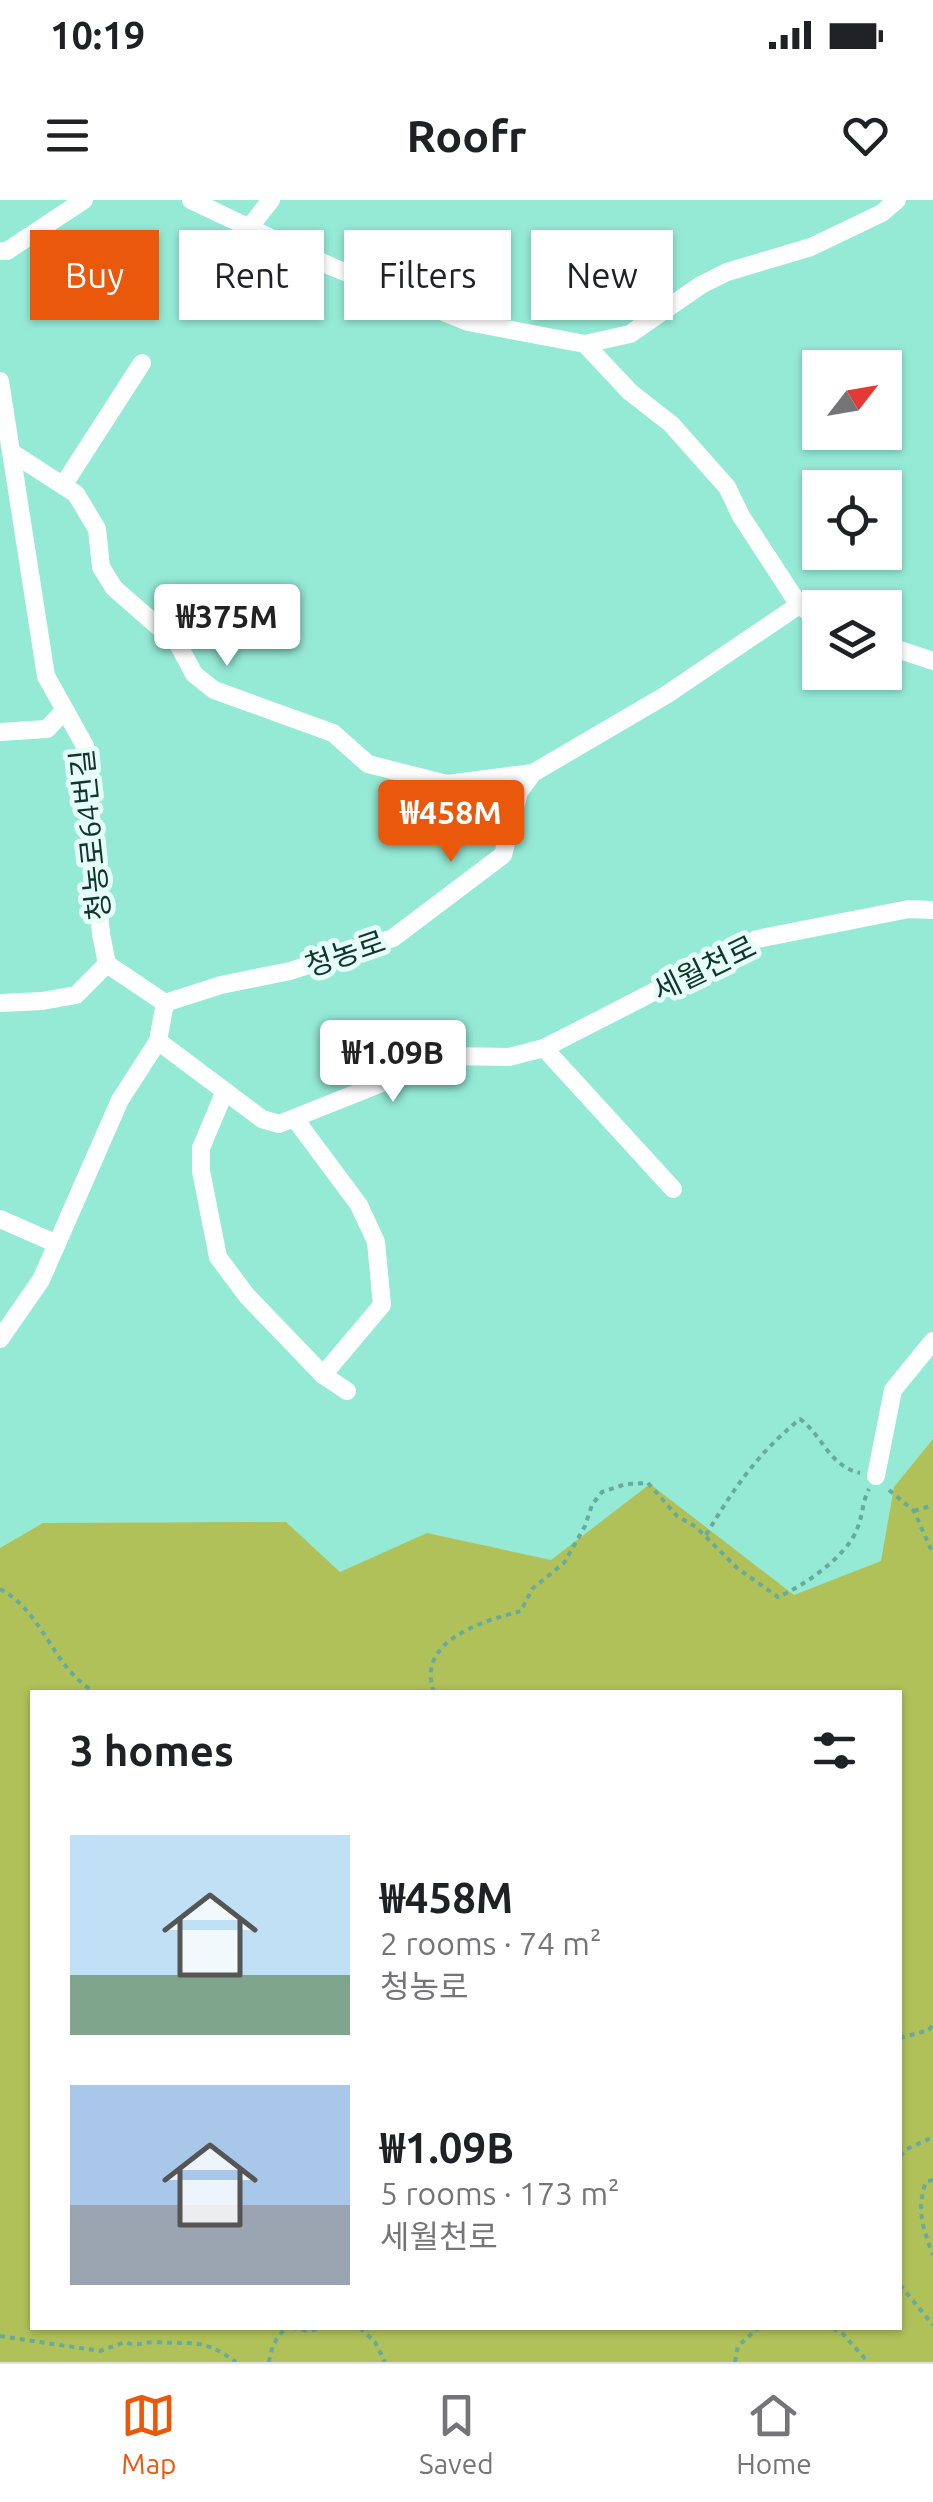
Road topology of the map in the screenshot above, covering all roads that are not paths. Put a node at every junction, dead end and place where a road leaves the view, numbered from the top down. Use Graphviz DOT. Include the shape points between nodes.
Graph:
graph roads {
  1 [pos="84,200"];
  2 [pos="191,200"];
  3 [pos="271,200"];
  4 [pos="897,200"];
  5 [pos="250,228"];
  6 [pos="0,251"];
  7 [pos="585,344"];
  8 [pos="142,364"];
  9 [pos="0,381"];
  10 [pos="12,452"];
  11 [pos="64,484"];
  12 [pos="799,605"];
  13 [pos="802,607"];
  14 [pos="902,651"];
  15 [pos="933,661"];
  16 [pos="65,710"];
  17 [pos="0,732"];
  18 [pos="533,772"];
  19 [pos="933,910"];
  20 [pos="107,964"];
  21 [pos="0,1003"];
  22 [pos="165,1003"];
  23 [pos="158,1041"];
  24 [pos="544,1048"];
  25 [pos="224,1090"];
  26 [pos="295,1119"];
  27 [pos="673,1189"];
  28 [pos="0,1219"];
  29 [pos="57,1244"];
  30 [pos="0,1339"];
  31 [pos="933,1341"];
  32 [pos="323,1375"];
  33 [pos="347,1392"];
  34 [pos="876,1476"];
  1 -- 6 [label="street"];
  2 -- 5 [label="street"];
  3 -- 5 [label="street"];
  4 -- 7 [label="street" via="812,247 727,272 630,334"];
  5 -- 7 [label="street" via="468,322"];
  7 -- 12 [label="street" via="671,424 727,488"];
  8 -- 11 [label="street"];
  9 -- 10 [label="street, 청농로64번길"];
  10 -- 11 [label="street"];
  10 -- 16 [label="street, 청농로64번길" via="46,676"];
  11 -- 18 [label="street" via="97,529 101,567 114,588 178,644 194,674 214,690 334,732 368,764 447,784"];
  12 -- 13 [label="street"];
  12 -- 18 [label="street" via="666,696"];
  14 -- 15 [label="street"];
  16 -- 17 [label="street, 청농로64번길" via="47,729"];
  16 -- 20 [label="street, 청농로64번길" via="85,746"];
  18 -- 22 [label="street, 청농로" via="519,792 503,855 393,938"];
  19 -- 24 [label="street, 세월천로" via="757,939"];
  20 -- 21 [label="street" via="76,995"];
  20 -- 22 [label="street"];
  22 -- 23 [label="street"];
  23 -- 25 [label="street"];
  23 -- 29 [label="street" via="120,1100"];
  24 -- 26 [label="street, 세월천로" via="450,1056"];
  24 -- 27 [label="street"];
  25 -- 26 [label="street" via="262,1119"];
  25 -- 32 [label="street" via="200,1148 218,1257"];
  26 -- 32 [label="street" via="359,1205 376,1242 382,1304"];
  28 -- 29 [label="street"];
  29 -- 30 [label="street"];
  31 -- 34 [label="street" via="893,1390"];
  32 -- 33 [label="street"];
}
